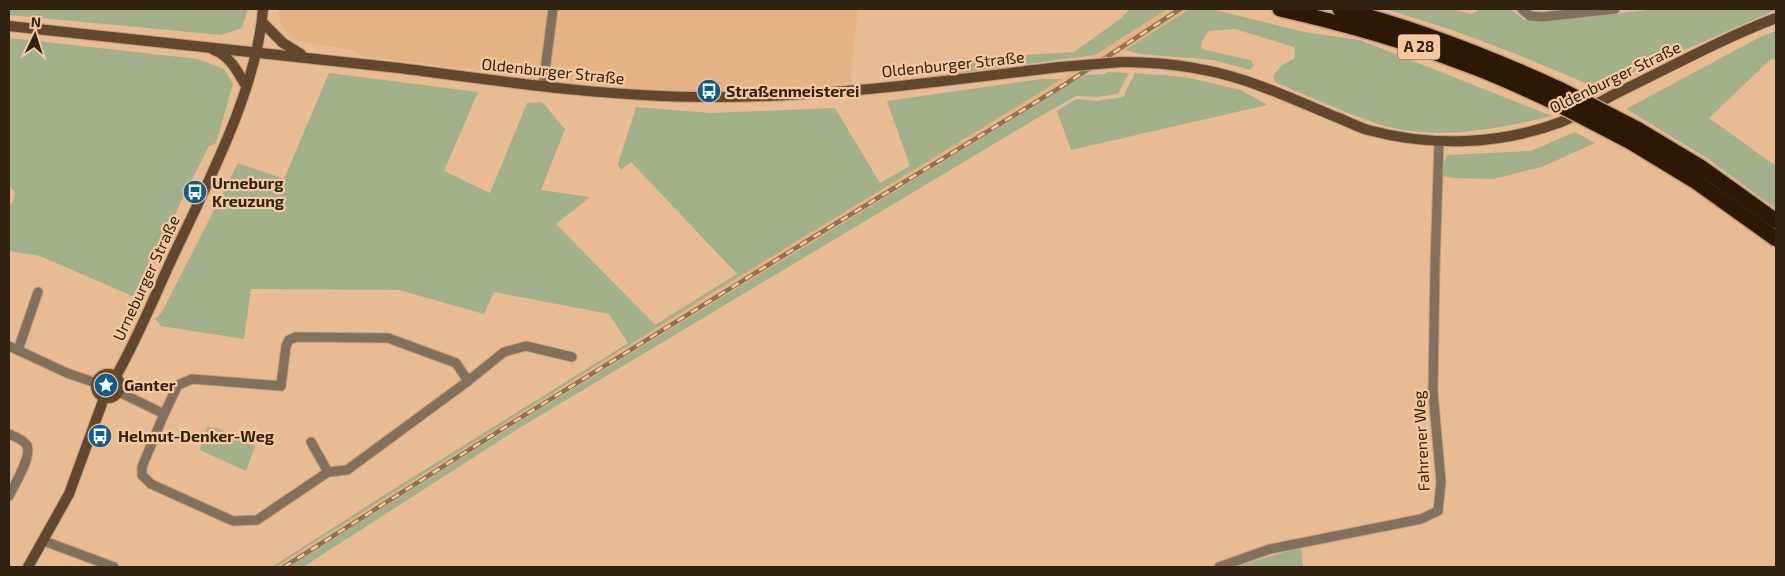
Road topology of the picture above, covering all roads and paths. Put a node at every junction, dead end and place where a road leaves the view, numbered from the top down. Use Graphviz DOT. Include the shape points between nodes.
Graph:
graph roads {
  1 [pos="263,9"];
  2 [pos="553,9"];
  3 [pos="1280,9"];
  4 [pos="1340,9"];
  5 [pos="1522,9"];
  6 [pos="1615,9"];
  7 [pos="1776,18"];
  8 [pos="262,22"];
  9 [pos="9,26"];
  10 [pos="206,46"];
  11 [pos="257,52"];
  12 [pos="309,58"];
  13 [pos="246,86"];
  14 [pos="543,86"];
  15 [pos="1556,96"];
  16 [pos="1634,135"];
  17 [pos="1440,142"];
  18 [pos="1776,221"];
  19 [pos="1776,239"];
  20 [pos="38,292"];
  21 [pos="9,346"];
  22 [pos="18,350"];
  23 [pos="572,357"];
  24 [pos="116,376"];
  25 [pos="468,382"];
  26 [pos="96,383"];
  27 [pos="119,392"];
  28 [pos="104,398"];
  29 [pos="164,414"];
  30 [pos="9,434"];
  31 [pos="311,442"];
  32 [pos="328,472"];
  33 [pos="9,496"];
  34 [pos="44,541"];
  35 [pos="28,567"];
  36 [pos="114,567"];
  37 [pos="1219,567"];
  1 -- 8 [label="main road, Urneburger Straße"];
  2 -- 14 [label="street"];
  3 -- 15 [label="highway, A 28" via="1413,45"];
  4 -- 15 [label="highway, A 28" via="1425,34 1515,69"];
  5 -- 6 [label="street" via="1530,16 1542,17"];
  7 -- 17 [label="main road, Oldenburger Straße" via="1741,32 1562,121 1488,139"];
  8 -- 11 [label="main road, Urneburger Straße"];
  8 -- 12 [label="main road" via="283,43"];
  9 -- 10 [label="main road, Oldenburger Straße"];
  10 -- 11 [label="main road, Oldenburger Straße"];
  10 -- 13 [label="main road" via="233,63"];
  11 -- 12 [label="main road, Oldenburger Straße"];
  11 -- 13 [label="main road, Urneburger Straße"];
  12 -- 14 [label="main road, Oldenburger Straße"];
  13 -- 24 [label="main road, Urneburger Straße" via="209,180"];
  14 -- 17 [label="main road, Oldenburger Straße, bridge" via="612,93 769,97 1060,67 1122,62 1169,64 1210,70 1261,86 1366,129"];
  15 -- 16 [label="highway, A 28, bridge"];
  16 -- 18 [label="highway, A 28" via="1702,168"];
  16 -- 19 [label="highway, A 28"];
  17 -- 37 [label="street, Fahrener Weg" via="1434,266 1433,392 1441,482 1438,511 1421,519 1270,549"];
  20 -- 22 [label="street"];
  21 -- 22 [label="street"];
  22 -- 26 [label="street"];
  23 -- 25 [label="street" via="526,346 504,352"];
  24 -- 26 [label="main road" via="105,374"];
  24 -- 27 [label="main road"];
  25 -- 29 [label="street" via="456,363 388,338 296,337 286,346 281,386 192,379 178,385"];
  25 -- 32 [label="street" via="347,470"];
  26 -- 28 [label="main road" via="97,393"];
  27 -- 28 [label="main road"];
  27 -- 29 [label="street"];
  28 -- 34 [label="main road" via="69,494"];
  29 -- 32 [label="street" via="142,467 142,475 152,484 233,521 257,520"];
  30 -- 33 [label="street" via="27,444 28,449 27,460"];
  31 -- 32 [label="street"];
  34 -- 35 [label="main road"];
  34 -- 36 [label="street"];
}
